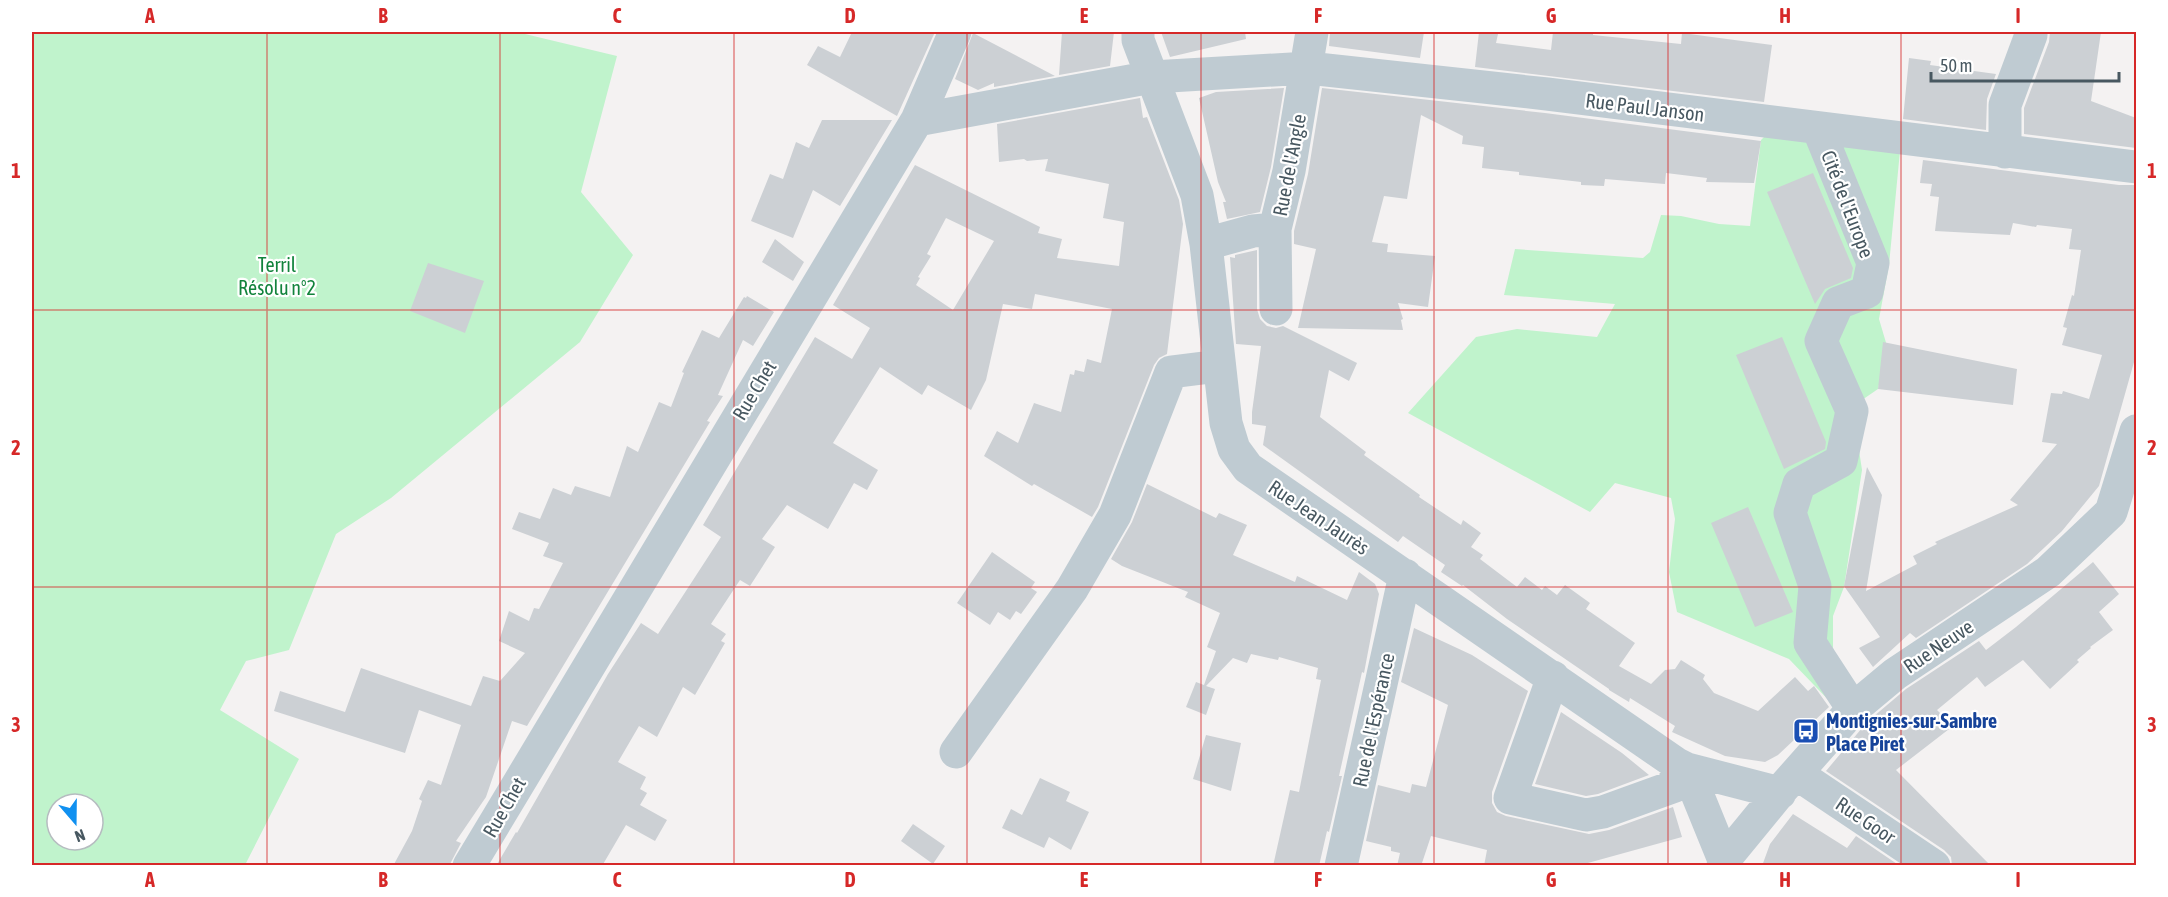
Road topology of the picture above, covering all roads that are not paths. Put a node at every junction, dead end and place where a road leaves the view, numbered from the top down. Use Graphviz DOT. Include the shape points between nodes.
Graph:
graph roads {
  1 [pos="955,32"];
  2 [pos="1138,32"];
  3 [pos="1312,32"];
  4 [pos="2031,32"];
  5 [pos="1308,68"];
  6 [pos="1152,77"];
  7 [pos="917,120"];
  8 [pos="1818,128"];
  9 [pos="2005,152"];
  10 [pos="2136,167"];
  11 [pos="1275,229"];
  12 [pos="1206,244"];
  13 [pos="1276,309"];
  14 [pos="1220,366"];
  15 [pos="2136,431"];
  16 [pos="2124,517"];
  17 [pos="1405,576"];
  18 [pos="1553,677"];
  19 [pos="1853,709"];
  20 [pos="956,752"];
  21 [pos="1682,766"];
  22 [pos="1788,783"];
  23 [pos="1723,863"];
  24 [pos="469,866"];
  25 [pos="1341,866"];
  26 [pos="1934,866"];
  1 -- 7 [label="street, Rue Chet"];
  2 -- 6 [label="street, Rue Jean Jaurès"];
  3 -- 5 [label="street, Rue de l'Angle"];
  4 -- 9 [label="street" via="2005,105"];
  5 -- 6 [label="street, Rue Paul Janson"];
  5 -- 8 [label="street, Rue Paul Janson"];
  5 -- 11 [label="street, Rue de l'Angle"];
  6 -- 7 [label="street"];
  6 -- 12 [label="street, Rue Jean Jaurès" via="1197,195"];
  7 -- 24 [label="street, Rue Chet"];
  8 -- 9 [label="street, Rue Paul Janson"];
  8 -- 19 [label="street, Cité de l'Europe" via="1873,263 1867,292 1838,303 1821,341 1852,411 1841,461 1799,484 1790,513 1815,586 1810,644"];
  9 -- 10 [label="street, Rue Paul Janson"];
  11 -- 12 [label="street, Rue de l'Angle"];
  11 -- 13 [label="street"];
  12 -- 14 [label="street, Rue Jean Jaurès"];
  14 -- 17 [label="street, Rue Jean Jaurès" via="1226,423 1234,449 1248,468"];
  14 -- 20 [label="street" via="1171,372 1115,515 1072,589"];
  15 -- 16 [label="street, Rue Neuve"];
  16 -- 19 [label="street, Rue Neuve" via="1896,674"];
  17 -- 18 [label="street, Rue Jean Jaurès"];
  17 -- 25 [label="street, Rue de l'Espérance"];
  18 -- 21 [label="street, Rue Jean Jaurès"];
  18 -- 21 [label="street" via="1510,798 1586,815 1603,812 1675,786"];
  19 -- 22 [label="street, Rue Neuve"];
  21 -- 22 [label="street, Rue Jean Jaurès"];
  21 -- 23 [label="street"];
  22 -- 23 [label="street, Rue Neuve"];
  22 -- 26 [label="street, Rue Goor"];
}
